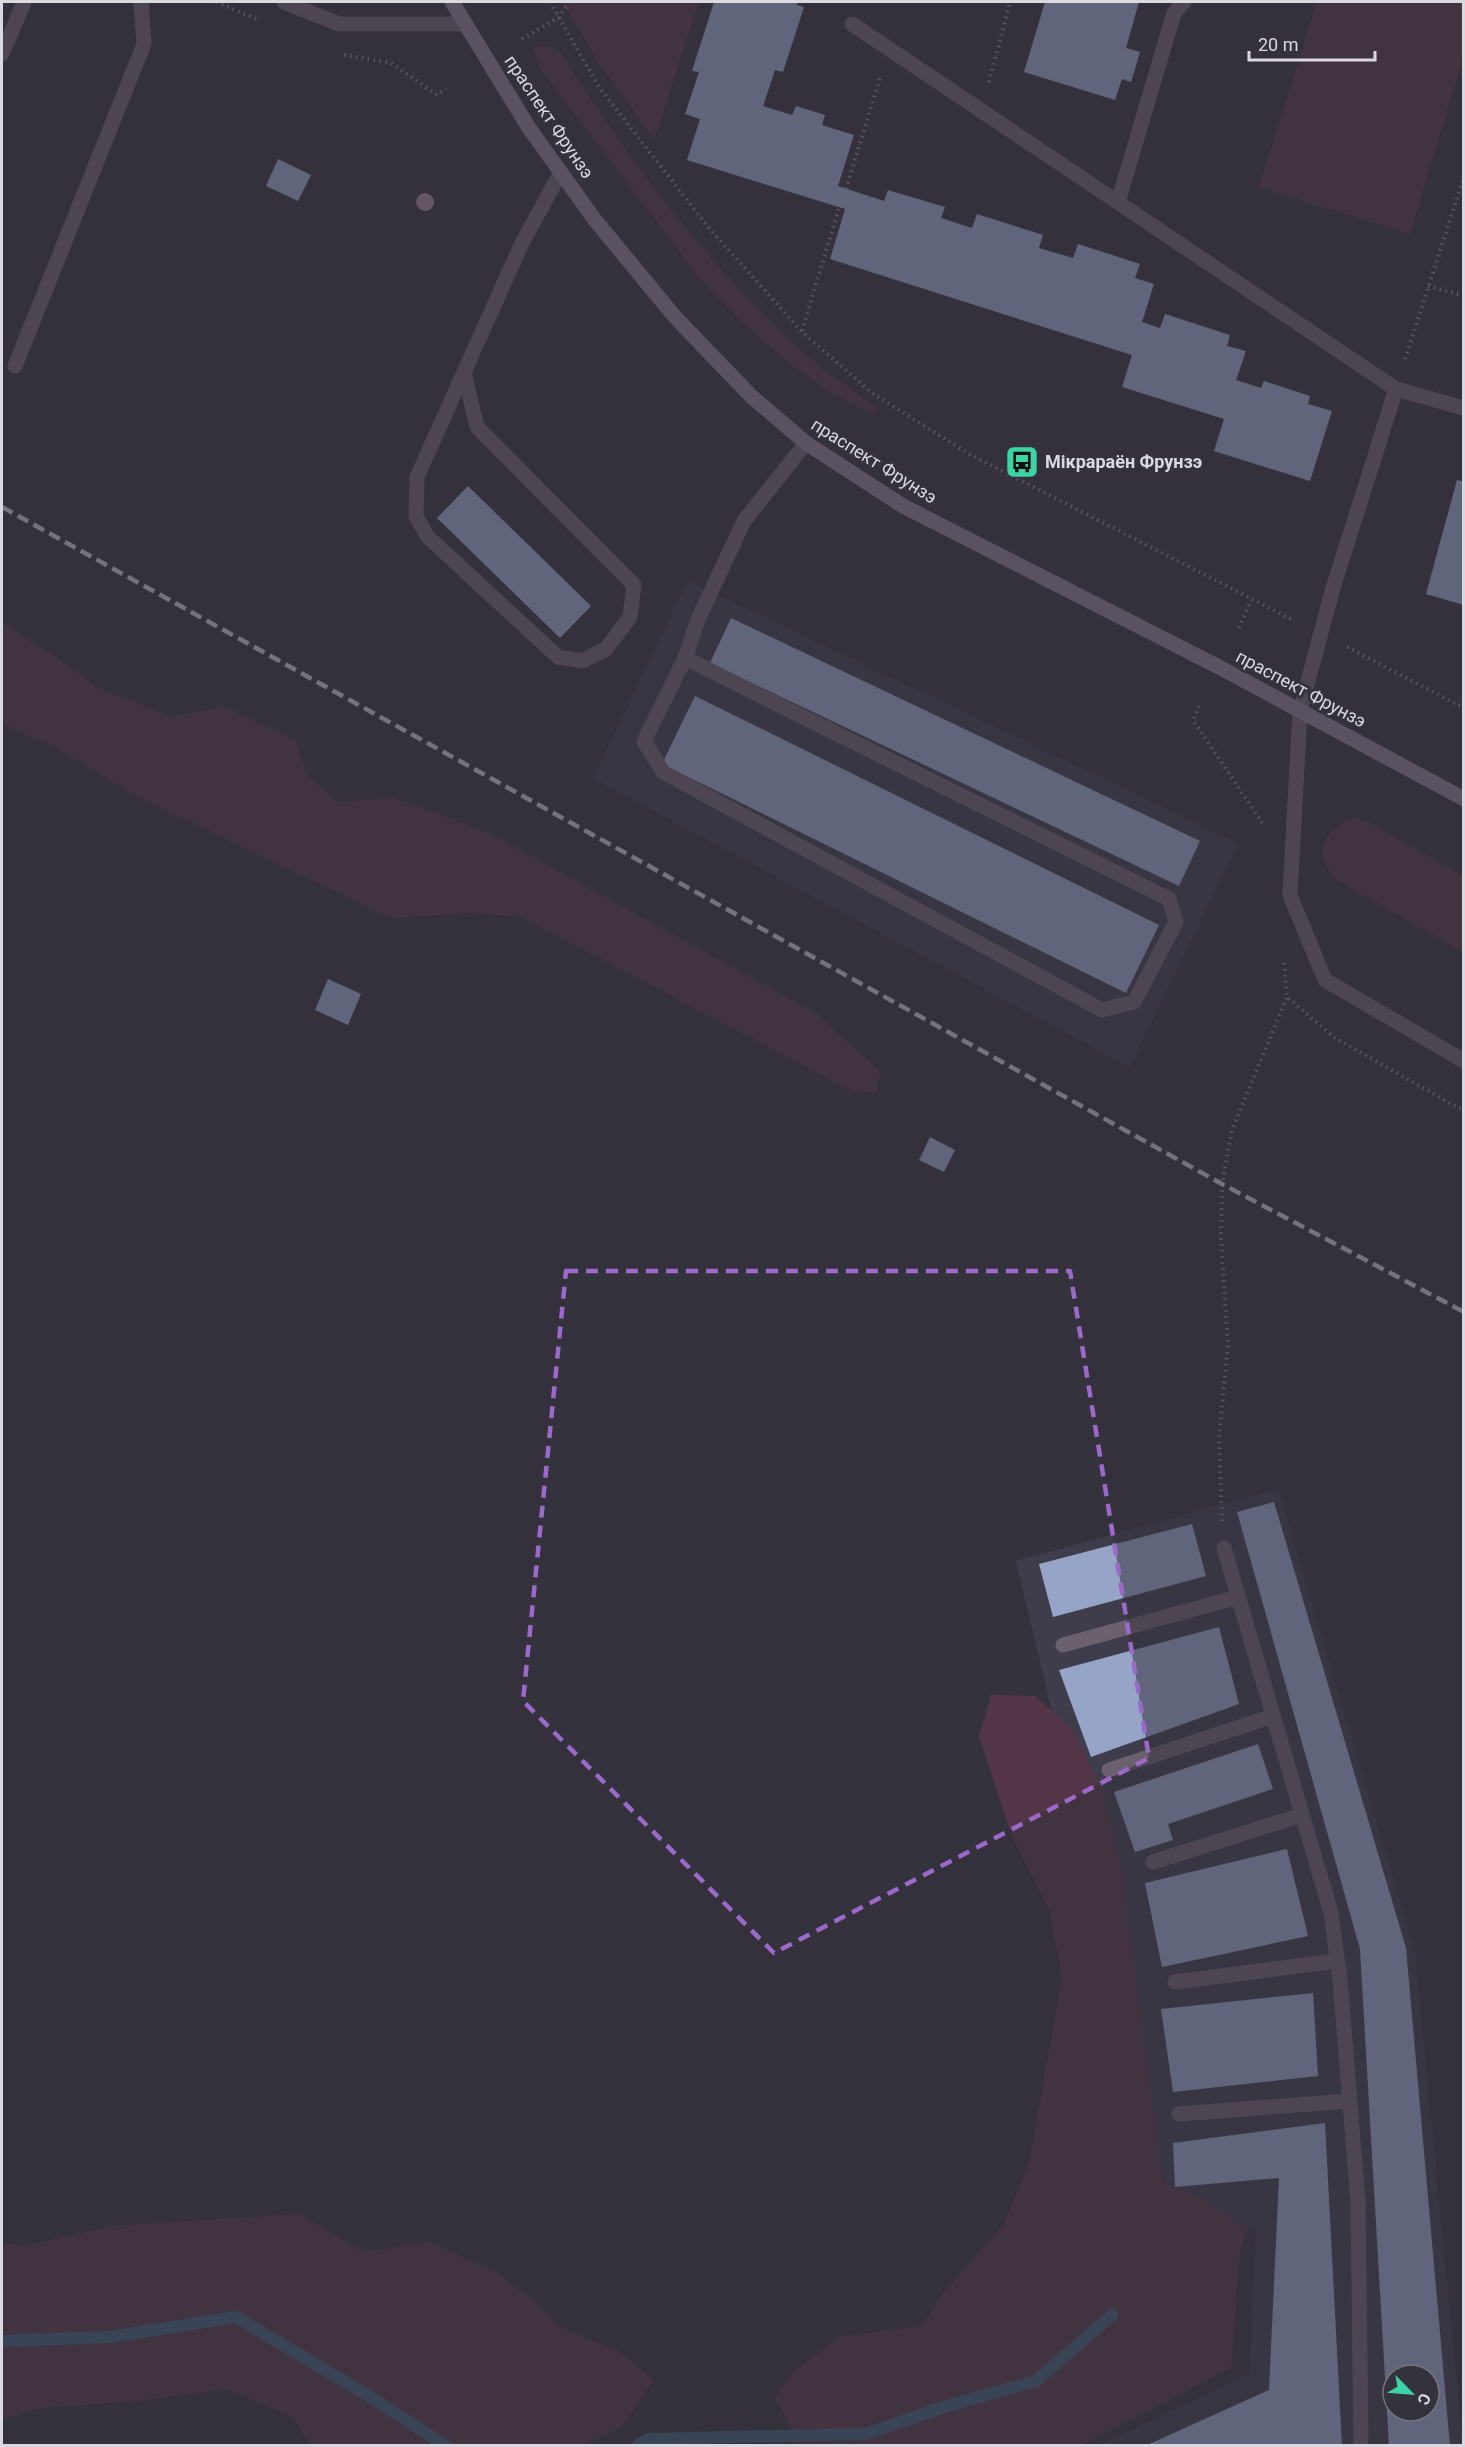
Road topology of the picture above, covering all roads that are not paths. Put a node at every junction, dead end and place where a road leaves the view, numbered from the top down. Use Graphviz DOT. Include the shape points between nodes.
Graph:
graph roads {
  1 [pos="24,2"];
  2 [pos="141,2"];
  3 [pos="284,2"];
  4 [pos="452,2"];
  5 [pos="459,2"];
  6 [pos="1184,2"];
  7 [pos="466,24"];
  8 [pos="852,24"];
  9 [pos="2,54"];
  10 [pos="561,172"];
  11 [pos="1118,202"];
  12 [pos="15,366"];
  13 [pos="464,374"];
  14 [pos="1395,389"];
  15 [pos="1464,408"];
  16 [pos="806,443"];
  17 [pos="685,658"];
  18 [pos="1300,711"];
  19 [pos="1464,799"];
  20 [pos="1464,1061"];
  21 [pos="1224,1548"];
  22 [pos="1238,1597"];
  23 [pos="1063,1645"];
  24 [pos="1273,1716"];
  25 [pos="1109,1770"];
  26 [pos="1302,1815"];
  27 [pos="1153,1862"];
  28 [pos="1338,1961"];
  29 [pos="1175,1982"];
  30 [pos="1349,2101"];
  31 [pos="1179,2114"];
  32 [pos="1361,2445"];
  1 -- 9 [label="street"];
  2 -- 12 [label="street" via="144,44"];
  3 -- 7 [label="street" via="339,24"];
  4 -- 7 [label="main road, праспект Фрунзэ"];
  5 -- 7 [label="main road, праспект Фрунзэ"];
  6 -- 11 [label="street" via="1174,13"];
  7 -- 10 [label="main road, праспект Фрунзэ" via="529,128"];
  8 -- 11 [label="street"];
  10 -- 13 [label="street" via="522,243"];
  10 -- 16 [label="main road, праспект Фрунзэ" via="595,220 675,316 751,396"];
  11 -- 14 [label="street"];
  13 -- 13 [label="street" via="417,477 416,517 428,537 558,657 582,661 606,649 630,617 634,585 477,427"];
  14 -- 15 [label="street"];
  14 -- 18 [label="street" via="1333,588"];
  16 -- 17 [label="street" via="744,521 699,616"];
  16 -- 18 [label="main road, праспект Фрунзэ" via="903,506"];
  17 -- 17 [label="street" via="644,741 663,772 1102,1011 1134,1002 1176,922 1168,899"];
  18 -- 19 [label="main road, праспект Фрунзэ"];
  18 -- 20 [label="street" via="1290,895 1325,980"];
  21 -- 22 [label="street"];
  22 -- 23 [label="street"];
  22 -- 24 [label="street"];
  24 -- 25 [label="street"];
  24 -- 26 [label="street"];
  26 -- 27 [label="street"];
  26 -- 28 [label="street" via="1331,1913"];
  28 -- 29 [label="street"];
  28 -- 30 [label="street"];
  30 -- 31 [label="street"];
  30 -- 32 [label="street" via="1358,2202"];
}
